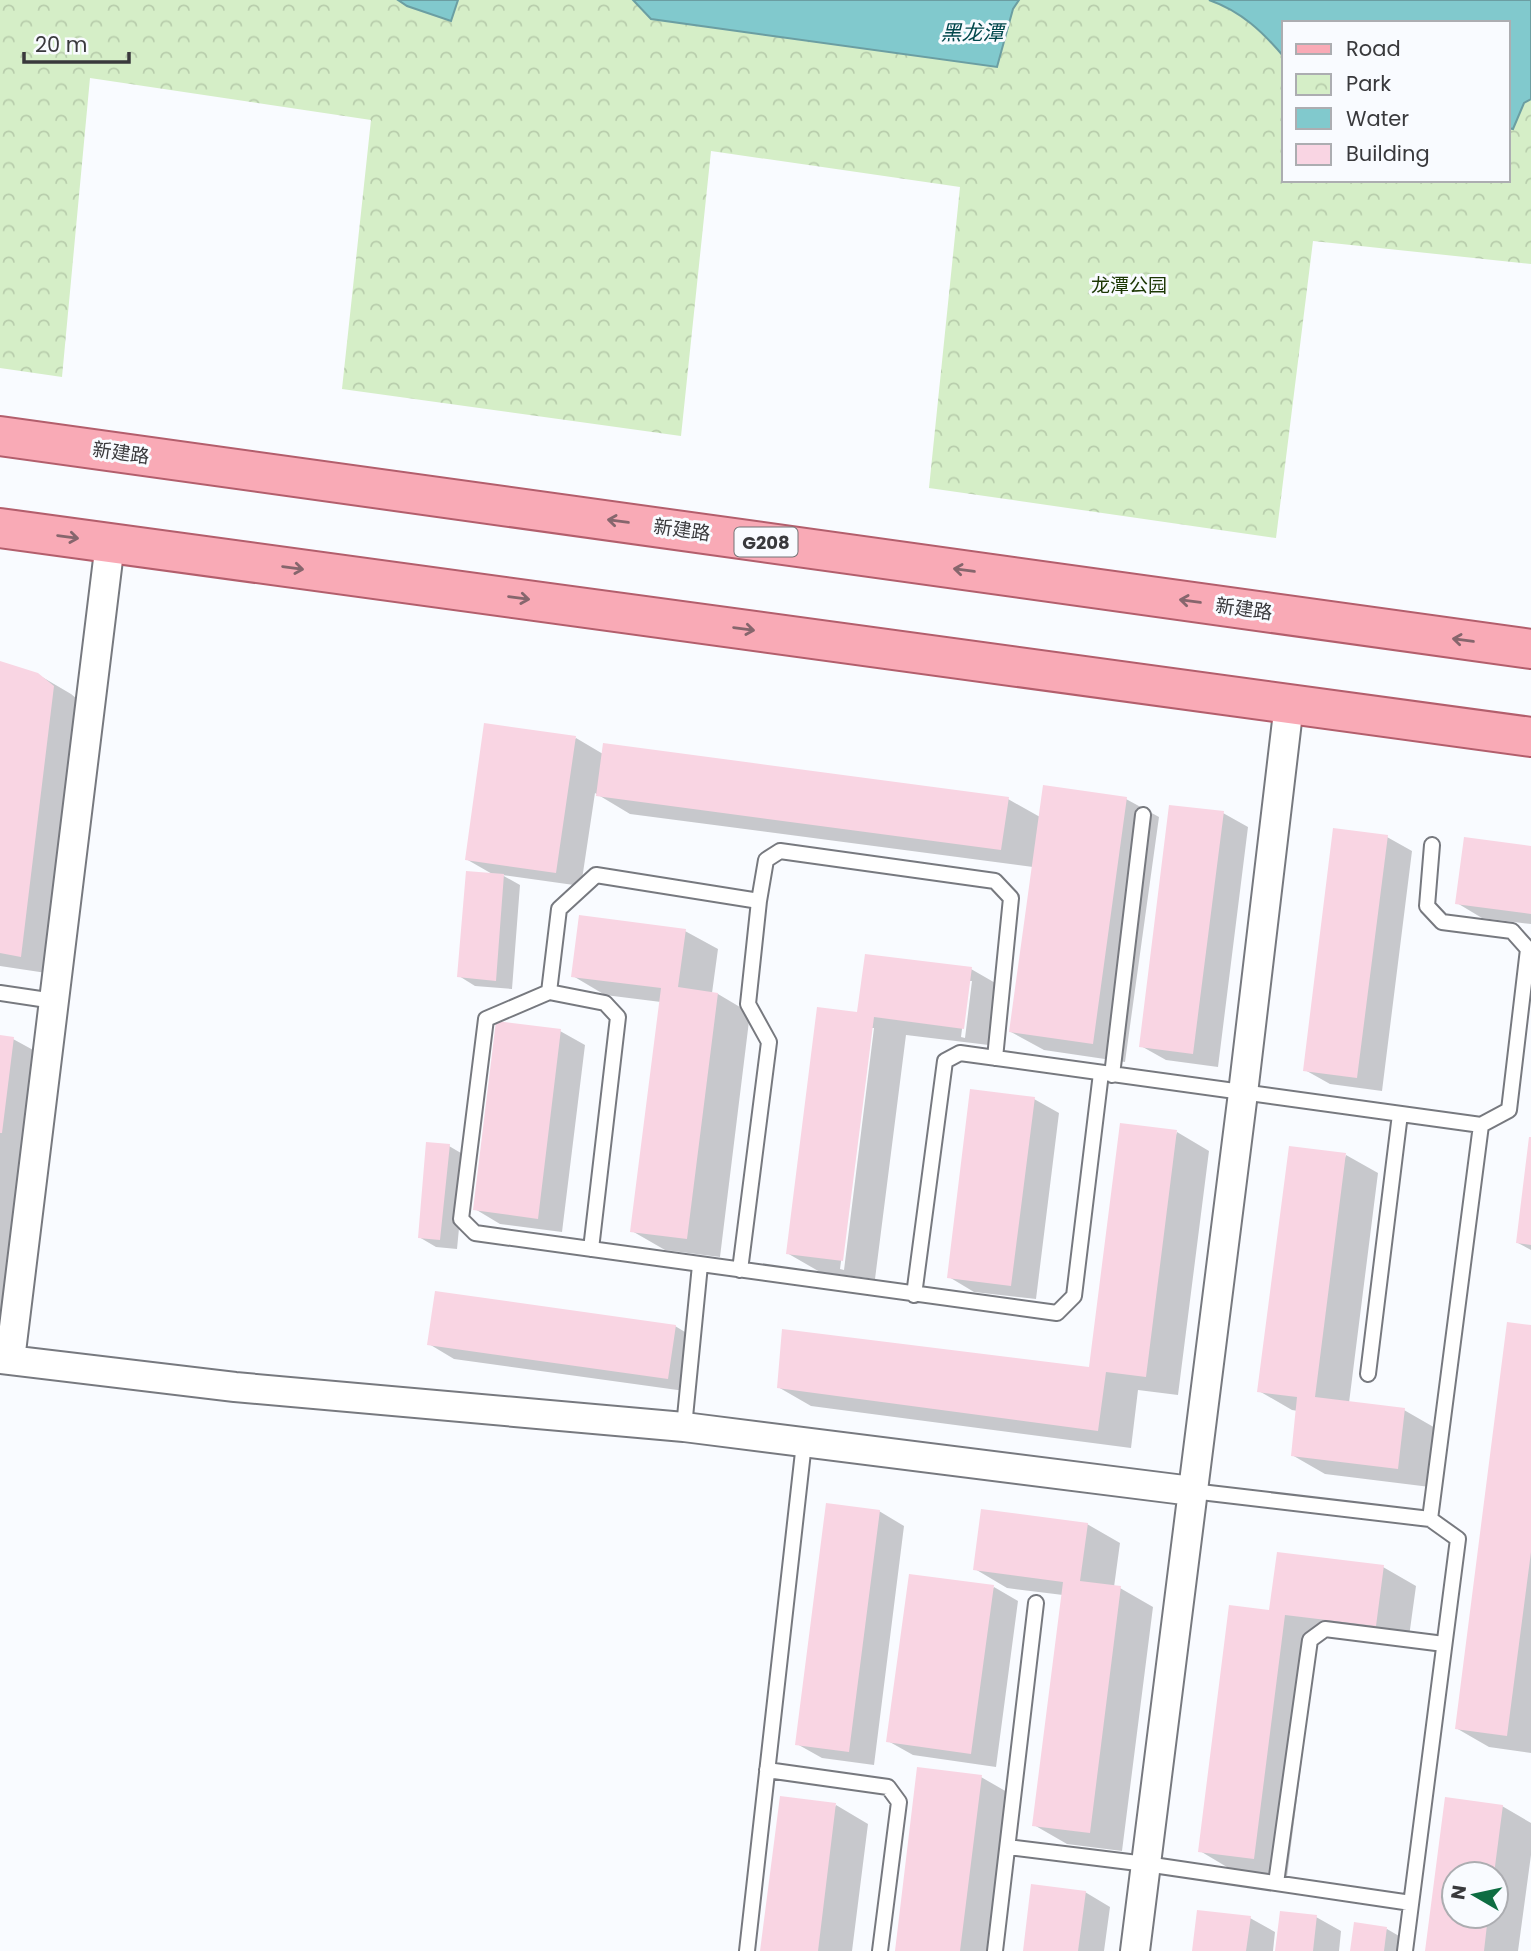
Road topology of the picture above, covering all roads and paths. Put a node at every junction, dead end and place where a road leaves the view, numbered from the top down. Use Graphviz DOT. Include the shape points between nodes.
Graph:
graph roads {
  1 [pos="0,436"];
  2 [pos="0,528"];
  3 [pos="110,543"];
  4 [pos="1531,649"];
  5 [pos="1289,704"];
  6 [pos="1531,737"];
  7 [pos="1143,814"];
  8 [pos="1432,845"];
  9 [pos="759,901"];
  10 [pos="549,992"];
  11 [pos="0,993"];
  12 [pos="54,1001"];
  13 [pos="995,1058"];
  14 [pos="1107,1074"];
  15 [pos="1243,1093"];
  16 [pos="1400,1114"];
  17 [pos="1481,1125"];
  18 [pos="591,1250"];
  19 [pos="700,1265"];
  20 [pos="740,1270"];
  21 [pos="914,1295"];
  22 [pos="5,1360"];
  23 [pos="1368,1374"];
  24 [pos="684,1427"];
  25 [pos="804,1443"];
  26 [pos="1192,1491"];
  27 [pos="1430,1519"];
  28 [pos="1036,1603"];
  29 [pos="1444,1644"];
  30 [pos="767,1770"];
  31 [pos="1008,1847"];
  32 [pos="1146,1864"];
  33 [pos="1276,1883"];
  34 [pos="1411,1903"];
  35 [pos="747,1951"];
  36 [pos="880,1951"];
  37 [pos="995,1951"];
  38 [pos="1135,1951"];
  39 [pos="1405,1951"];
  4 -- 1 [label="main road, 新建路 / G208, one-way"];
  2 -- 3 [label="main road, one-way"];
  3 -- 5 [label="main road, one-way"];
  3 -- 12 [label="street"];
  5 -- 6 [label="main road"];
  5 -- 15 [label="street"];
  7 -- 14 [label="lane"];
  8 -- 17 [label="lane" via="1427,906 1442,922 1512,931 1528,949 1509,1110"];
  9 -- 10 [label="lane" via="596,875 559,909"];
  9 -- 13 [label="lane" via="766,860 780,851 995,881 1011,898"];
  9 -- 20 [label="lane" via="748,1004 769,1042"];
  10 -- 18 [label="lane" via="606,1003 618,1017"];
  10 -- 18 [label="lane" via="486,1019 461,1219 475,1233"];
  11 -- 12 [label="lane"];
  12 -- 22 [label="street"];
  13 -- 14 [label="lane"];
  13 -- 21 [label="lane" via="960,1053 945,1061"];
  14 -- 15 [label="lane"];
  14 -- 21 [label="lane" via="1074,1296 1057,1313"];
  15 -- 16 [label="lane"];
  15 -- 26 [label="street"];
  16 -- 17 [label="lane"];
  16 -- 23 [label="lane"];
  17 -- 27 [label="lane"];
  18 -- 19 [label="lane"];
  19 -- 20 [label="lane"];
  19 -- 24 [label="lane"];
  20 -- 21 [label="lane"];
  22 -- 24 [label="street" via="235,1387"];
  24 -- 25 [label="street"];
  25 -- 26 [label="street"];
  25 -- 30 [label="lane"];
  26 -- 27 [label="lane"];
  26 -- 32 [label="street"];
  27 -- 29 [label="lane" via="1458,1538"];
  28 -- 31 [label="lane"];
  29 -- 33 [label="lane" via="1325,1629 1310,1640"];
  29 -- 34 [label="lane"];
  30 -- 35 [label="lane"];
  30 -- 36 [label="lane" via="888,1787 899,1802"];
  31 -- 32 [label="lane"];
  31 -- 37 [label="lane"];
  32 -- 33 [label="lane"];
  32 -- 38 [label="street"];
  33 -- 34 [label="lane"];
  34 -- 39 [label="lane"];
}
